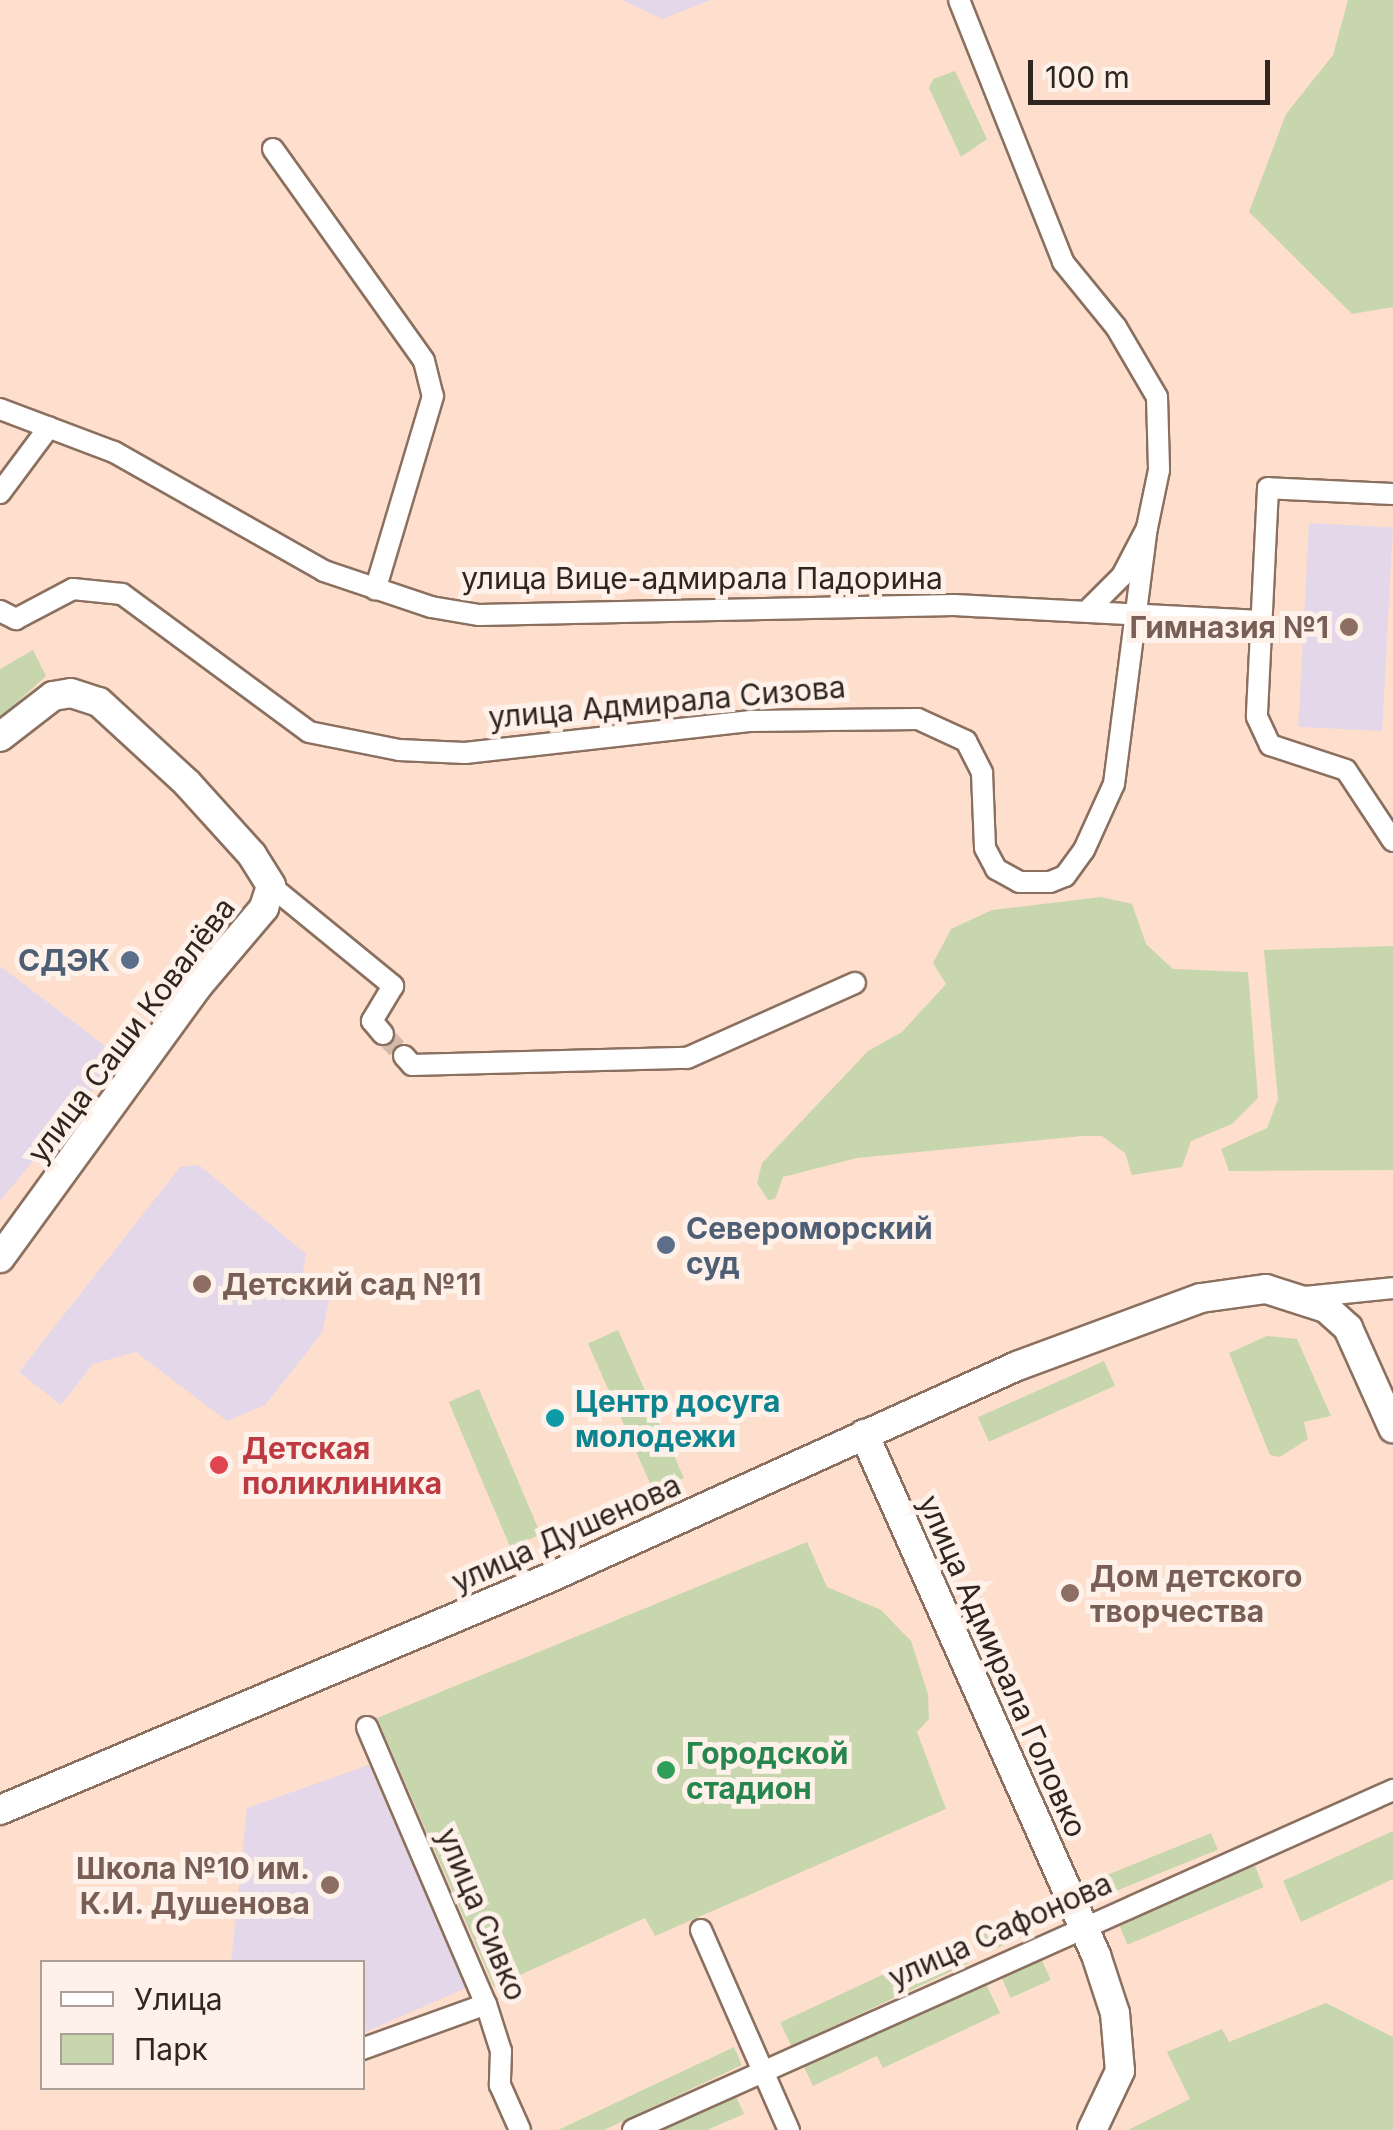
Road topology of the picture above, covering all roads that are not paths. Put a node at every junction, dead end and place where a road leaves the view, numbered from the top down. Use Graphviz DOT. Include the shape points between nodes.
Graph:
graph roads {
  1 [pos="959,0"];
  2 [pos="274,149"];
  3 [pos="0,409"];
  4 [pos="49,427"];
  5 [pos="0,493"];
  6 [pos="1393,494"];
  7 [pos="1148,528"];
  8 [pos="375,590"];
  9 [pos="1090,608"];
  10 [pos="1139,612"];
  11 [pos="5,620"];
  12 [pos="1261,621"];
  13 [pos="0,737"];
  14 [pos="1393,841"];
  15 [pos="271,886"];
  16 [pos="855,983"];
  17 [pos="383,1034"];
  18 [pos="404,1056"];
  19 [pos="0,1258"];
  20 [pos="1393,1288"];
  21 [pos="1302,1297"];
  22 [pos="1393,1428"];
  23 [pos="864,1434"];
  24 [pos="367,1727"];
  25 [pos="1393,1790"];
  26 [pos="0,1810"];
  27 [pos="1082,1924"];
  28 [pos="700,1930"];
  29 [pos="486,2004"];
  30 [pos="365,2048"];
  31 [pos="763,2073"];
  32 [pos="520,2130"];
  33 [pos="633,2130"];
  34 [pos="789,2130"];
  35 [pos="1092,2130"];
  1 -- 7 [label="street" via="1063,262 1116,327 1157,397 1159,470"];
  2 -- 8 [label="street" via="424,361 433,396"];
  3 -- 4 [label="street, улица Вице-адмирала Падорина"];
  4 -- 5 [label="street"];
  4 -- 8 [label="street, улица Вице-адмирала Падорина" via="114,452 324,571"];
  6 -- 12 [label="street" via="1268,488"];
  7 -- 9 [label="street" via="1122,576"];
  7 -- 10 [label="street"];
  8 -- 9 [label="street, улица Вице-адмирала Падорина" via="478,615 732,606"];
  9 -- 10 [label="street, улица Вице-адмирала Падорина"];
  10 -- 11 [label="street, улица Адмирала Сизова" via="1104,815 1064,876 1050,882 1018,882 996,868 985,848 982,773 966,741 918,720 751,721 465,753 399,750 309,732 122,594 73,589"];
  10 -- 12 [label="street, улица Вице-адмирала Падорина"];
  12 -- 14 [label="street" via="1261,733 1270,745 1346,770"];
  13 -- 15 [label="street" via="53,696 72,693 99,702 187,783 252,854"];
  15 -- 17 [label="street" via="393,986 372,1021"];
  15 -- 19 [label="street, улица Саши Ковалёва" via="264,908 197,987"];
  16 -- 18 [label="street" via="686,1058 412,1065"];
  20 -- 21 [label="street, улица Душенова"];
  21 -- 22 [label="street" via="1348,1328"];
  21 -- 23 [label="street, улица Душенова" via="1223,1292 1159,1310"];
  23 -- 26 [label="street, улица Душенова" via="476,1610"];
  23 -- 27 [label="street, улица Адмирала Головко"];
  24 -- 29 [label="street, улица Сивко"];
  25 -- 27 [label="street, улица Сафонова"];
  27 -- 31 [label="street, улица Сафонова"];
  27 -- 35 [label="street" via="1115,2014 1121,2059"];
  28 -- 31 [label="street"];
  29 -- 30 [label="street"];
  29 -- 32 [label="street, улица Сивко" via="501,2051 500,2084"];
  31 -- 33 [label="street, улица Сафонова"];
  31 -- 34 [label="street"];
}
